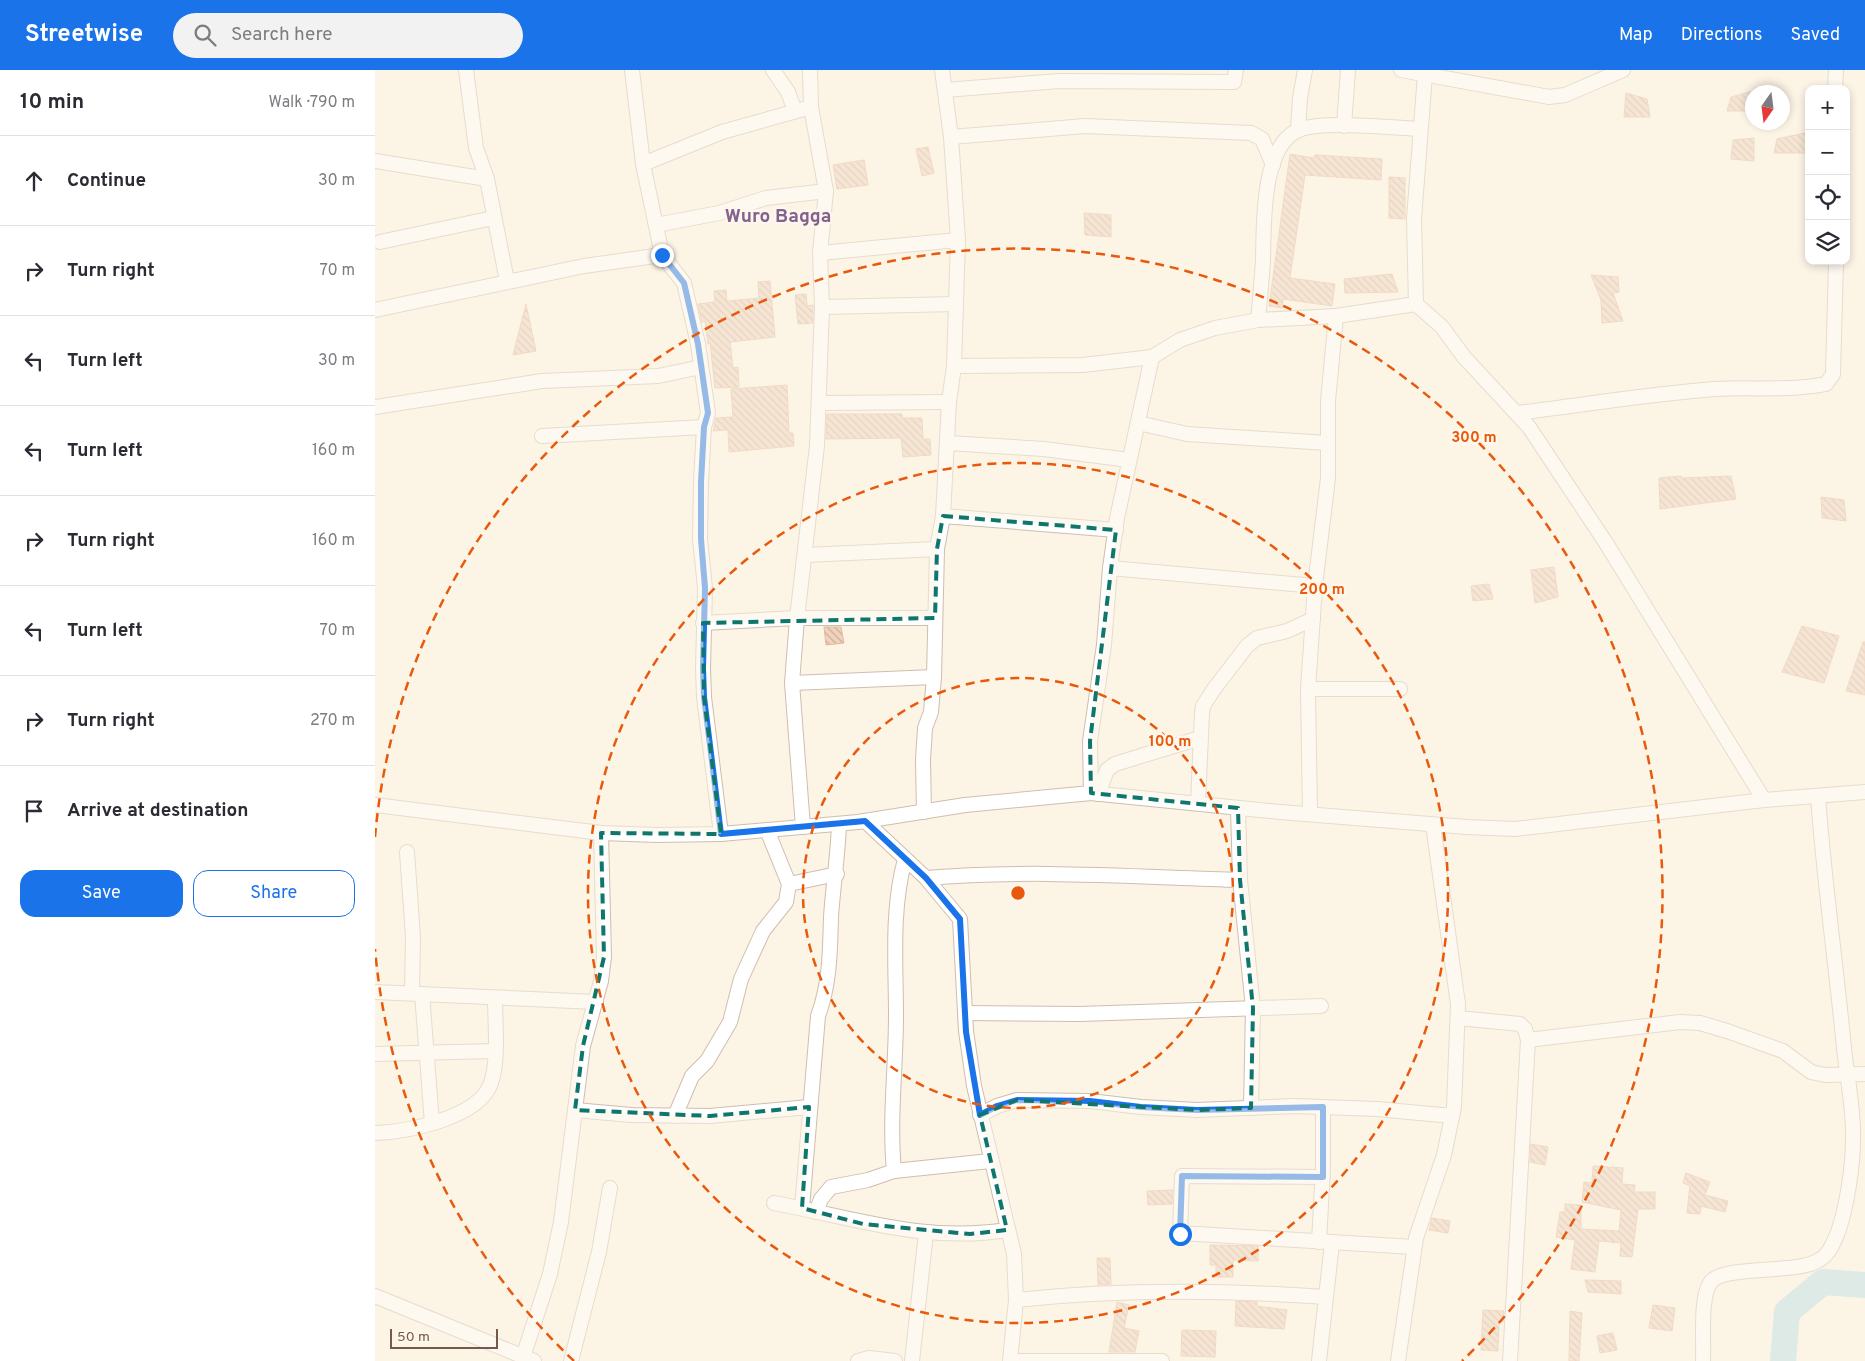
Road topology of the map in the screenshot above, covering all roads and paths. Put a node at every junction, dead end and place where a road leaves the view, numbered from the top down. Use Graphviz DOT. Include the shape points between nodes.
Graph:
graph roads {
  1 [pos="466,70"];
  2 [pos="632,70"];
  3 [pos="773,70"];
  4 [pos="942,70"];
  5 [pos="1236,70"];
  6 [pos="1305,70"];
  7 [pos="1348,70"];
  8 [pos="1401,70"];
  9 [pos="1623,70"];
  10 [pos="1835,70"];
  11 [pos="814,71"];
  12 [pos="1425,74"];
  13 [pos="1835,85"];
  14 [pos="945,90"];
  15 [pos="811,107"];
  16 [pos="795,111"];
  17 [pos="1344,126"];
  18 [pos="1420,129"];
  19 [pos="1298,130"];
  20 [pos="951,137"];
  21 [pos="375,161"];
  22 [pos="643,164"];
  23 [pos="1273,165"];
  24 [pos="487,179"];
  25 [pos="826,191"];
  26 [pos="493,218"];
  27 [pos="656,226"];
  28 [pos="958,240"];
  29 [pos="380,242"];
  30 [pos="820,253"];
  31 [pos="662,255"];
  32 [pos="1836,265"];
  33 [pos="507,281"];
  34 [pos="956,304"];
  35 [pos="1415,304"];
  36 [pos="822,307"];
  37 [pos="375,310"];
  38 [pos="1336,316"];
  39 [pos="1258,320"];
  40 [pos="1152,357"];
  41 [pos="954,366"];
  42 [pos="701,367"];
  43 [pos="949,402"];
  44 [pos="819,403"];
  45 [pos="375,407"];
  46 [pos="1517,413"];
  47 [pos="1138,423"];
  48 [pos="704,427"];
  49 [pos="542,436"];
  50 [pos="948,443"];
  51 [pos="1327,443"];
  52 [pos="1129,460"];
  53 [pos="943,516"];
  54 [pos="1116,530"];
  55 [pos="937,549"];
  56 [pos="805,555"];
  57 [pos="1110,568"];
  58 [pos="1315,586"];
  59 [pos="797,618"];
  60 [pos="935,618"];
  61 [pos="1313,619"];
  62 [pos="703,623"];
  63 [pos="934,677"];
  64 [pos="793,683"];
  65 [pos="1400,688"];
  66 [pos="1308,689"];
  67 [pos="1200,738"];
  68 [pos="1090,754"];
  69 [pos="1107,770"];
  70 [pos="1865,792"];
  71 [pos="1094,793"];
  72 [pos="1818,796"];
  73 [pos="1764,800"];
  74 [pos="1198,804"];
  75 [pos="375,805"];
  76 [pos="1238,808"];
  77 [pos="924,812"];
  78 [pos="1310,814"];
  79 [pos="865,821"];
  80 [pos="839,824"];
  81 [pos="1433,825"];
  82 [pos="803,827"];
  83 [pos="767,830"];
  84 [pos="601,833"];
  85 [pos="721,834"];
  86 [pos="407,852"];
  87 [pos="905,860"];
  88 [pos="837,874"];
  89 [pos="926,878"];
  90 [pos="1240,880"];
  91 [pos="789,884"];
  92 [pos="375,992"];
  93 [pos="417,993"];
  94 [pos="495,998"];
  95 [pos="596,1002"];
  96 [pos="1321,1006"];
  97 [pos="1253,1008"];
  98 [pos="965,1013"];
  99 [pos="1458,1018"];
  100 [pos="1527,1040"];
  101 [pos="494,1051"];
  102 [pos="426,1052"];
  103 [pos="375,1054"];
  104 [pos="1865,1074"];
  105 [pos="1847,1076"];
  106 [pos="809,1106"];
  107 [pos="1323,1107"];
  108 [pos="1251,1108"];
  109 [pos="575,1110"];
  110 [pos="980,1115"];
  111 [pos="675,1116"];
  112 [pos="1453,1116"];
  113 [pos="432,1123"];
  114 [pos="375,1133"];
  115 [pos="990,1161"];
  116 [pos="894,1172"];
  117 [pos="1323,1177"];
  118 [pos="610,1188"];
  119 [pos="774,1203"];
  120 [pos="802,1208"];
  121 [pos="816,1212"];
  122 [pos="1007,1230"];
  123 [pos="926,1233"];
  124 [pos="1325,1242"];
  125 [pos="1414,1247"];
  126 [pos="375,1296"];
  127 [pos="1326,1297"];
  128 [pos="1015,1300"];
  129 [pos="529,1359"];
  130 [pos="571,1361"];
  131 [pos="858,1361"];
  132 [pos="895,1361"];
  133 [pos="912,1361"];
  134 [pos="1010,1361"];
  135 [pos="1020,1361"];
  136 [pos="1162,1361"];
  137 [pos="1319,1361"];
  138 [pos="1398,1361"];
  139 [pos="1510,1361"];
  140 [pos="1703,1361"];
  1 -- 24 [label="street" via="477,148"];
  2 -- 22 [label="street"];
  3 -- 16 [label="street"];
  4 -- 14 [label="street"];
  5 -- 14 [label="street" via="1234,82 1059,81"];
  6 -- 19 [label="street" via="1299,98"];
  7 -- 17 [label="street"];
  8 -- 12 [label="street"];
  9 -- 12 [label="street" via="1565,95 1549,97"];
  10 -- 13 [label="street"];
  11 -- 15 [label="street"];
  12 -- 18 [label="street"];
  14 -- 20 [label="street"];
  15 -- 16 [label="street"];
  15 -- 25 [label="street"];
  16 -- 22 [label="street" via="722,132"];
  17 -- 18 [label="street"];
  17 -- 19 [label="street"];
  18 -- 35 [label="street" via="1414,219"];
  19 -- 23 [label="street" via="1282,144"];
  20 -- 23 [label="street" via="1085,126 1251,133 1262,139"];
  20 -- 28 [label="street"];
  21 -- 24 [label="street"];
  22 -- 27 [label="street"];
  23 -- 39 [label="street" via="1262,220 1263,259"];
  24 -- 26 [label="street"];
  25 -- 27 [label="street" via="765,198 719,213"];
  25 -- 30 [label="street"];
  26 -- 29 [label="street"];
  26 -- 33 [label="street"];
  27 -- 31 [label="street"];
  28 -- 30 [label="street"];
  28 -- 34 [label="street"];
  30 -- 36 [label="street"];
  31 -- 33 [label="street"];
  31 -- 42 [label="street" via="684,283"];
  32 -- 46 [label="street" via="1833,374 1826,384 1696,391"];
  33 -- 37 [label="street"];
  34 -- 36 [label="street"];
  34 -- 41 [label="street"];
  35 -- 38 [label="street"];
  35 -- 46 [label="street" via="1442,327 1464,357"];
  36 -- 44 [label="street"];
  38 -- 39 [label="street"];
  38 -- 51 [label="street"];
  39 -- 40 [label="street" via="1215,328 1180,340"];
  40 -- 41 [label="street" via="1083,365"];
  40 -- 47 [label="street"];
  41 -- 43 [label="street"];
  42 -- 45 [label="street" via="658,376 542,381"];
  42 -- 48 [label="street" via="708,413"];
  43 -- 44 [label="street"];
  43 -- 50 [label="street"];
  44 -- 56 [label="street"];
  46 -- 73 [label="street" via="1606,543"];
  47 -- 51 [label="street" via="1187,434"];
  47 -- 52 [label="street"];
  48 -- 49 [label="street"];
  48 -- 62 [label="street"];
  50 -- 52 [label="street" via="1044,449"];
  50 -- 53 [label="street"];
  51 -- 58 [label="street" via="1328,478"];
  52 -- 54 [label="street"];
  53 -- 54 [label="street"];
  53 -- 55 [label="street"];
  54 -- 57 [label="street"];
  55 -- 56 [label="street"];
  55 -- 60 [label="street"];
  56 -- 59 [label="street"];
  57 -- 58 [label="street"];
  57 -- 68 [label="street"];
  58 -- 61 [label="street"];
  59 -- 60 [label="street"];
  59 -- 62 [label="street"];
  59 -- 64 [label="street"];
  60 -- 63 [label="street"];
  61 -- 66 [label="street"];
  61 -- 67 [label="street" via="1287,631 1257,638 1247,646 1203,706"];
  62 -- 85 [label="street" via="704,697"];
  63 -- 64 [label="street"];
  63 -- 77 [label="street" via="931,712 925,728"];
  64 -- 82 [label="street"];
  65 -- 66 [label="street"];
  66 -- 78 [label="street"];
  67 -- 69 [label="street" via="1115,764"];
  67 -- 74 [label="street"];
  68 -- 69 [label="street"];
  68 -- 71 [label="street"];
  69 -- 71 [label="street"];
  70 -- 72 [label="street"];
  71 -- 74 [label="street"];
  71 -- 77 [label="street"];
  72 -- 73 [label="street"];
  72 -- 105 [label="street" via="1823,872"];
  73 -- 81 [label="street" via="1515,829"];
  74 -- 76 [label="street"];
  75 -- 84 [label="street"];
  76 -- 78 [label="street"];
  76 -- 90 [label="street"];
  77 -- 79 [label="street"];
  78 -- 81 [label="street"];
  79 -- 80 [label="street"];
  79 -- 87 [label="street"];
  80 -- 82 [label="street"];
  80 -- 88 [label="street"];
  81 -- 99 [label="street"];
  82 -- 83 [label="street"];
  83 -- 85 [label="street"];
  83 -- 91 [label="street"];
  84 -- 85 [label="street"];
  84 -- 95 [label="street" via="605,956"];
  86 -- 93 [label="street"];
  87 -- 89 [label="street"];
  87 -- 116 [label="street" via="895,900 896,1016 891,1128"];
  88 -- 91 [label="street"];
  88 -- 106 [label="street" via="831,917 832,943 825,996 818,1016"];
  89 -- 90 [label="street" via="1088,874"];
  89 -- 98 [label="street" via="960,919"];
  90 -- 97 [label="street"];
  91 -- 111 [label="street" via="783,909 763,931 741,979 730,1022 707,1061 692,1076"];
  92 -- 93 [label="street"];
  93 -- 94 [label="street"];
  93 -- 102 [label="street"];
  94 -- 95 [label="street"];
  94 -- 101 [label="street"];
  95 -- 109 [label="street" via="583,1046"];
  96 -- 97 [label="street"];
  97 -- 98 [label="street" via="1080,1014"];
  97 -- 108 [label="street"];
  98 -- 110 [label="street"];
  99 -- 100 [label="street" via="1519,1024 1525,1029"];
  99 -- 112 [label="street"];
  100 -- 105 [label="street" via="1680,1022 1700,1023 1783,1051 1811,1072"];
  100 -- 139 [label="street"];
  101 -- 102 [label="street"];
  101 -- 113 [label="street" via="491,1083 486,1093 455,1116"];
  102 -- 103 [label="street"];
  102 -- 113 [label="street"];
  104 -- 105 [label="street"];
  105 -- 140 [label="street" via="1853,1138 1851,1161 1838,1231 1829,1251 1819,1261 1797,1267 1727,1273 1711,1280 1705,1292"];
  106 -- 111 [label="street" via="710,1116"];
  106 -- 120 [label="street"];
  107 -- 108 [label="street"];
  107 -- 112 [label="street"];
  107 -- 117 [label="street"];
  108 -- 110 [label="street" via="1197,1110 1090,1101 1017,1100"];
  109 -- 111 [label="street"];
  109 -- 129 [label="street" via="561,1222"];
  110 -- 115 [label="street"];
  112 -- 125 [label="street" via="1445,1155"];
  113 -- 114 [label="street"];
  115 -- 116 [label="street"];
  115 -- 122 [label="street"];
  116 -- 121 [label="street" via="831,1187 821,1198"];
  117 -- 124 [label="street"];
  117 -- 124 [label="street" via="1183,1175 1180,1178 1180,1232 1183,1235"];
  118 -- 130 [label="street" via="599,1252"];
  119 -- 120 [label="street"];
  120 -- 121 [label="street"];
  121 -- 123 [label="street" via="863,1224"];
  122 -- 123 [label="street" via="970,1234"];
  122 -- 128 [label="street" via="1014,1254"];
  123 -- 133 [label="street"];
  124 -- 125 [label="street"];
  124 -- 127 [label="street"];
  125 -- 138 [label="street"];
  126 -- 129 [label="street"];
  127 -- 128 [label="street" via="1173,1291"];
  127 -- 137 [label="street"];
  128 -- 134 [label="street"];
  131 -- 132 [label="street" via="869,1358"];
  135 -- 136 [label="street"];
}
